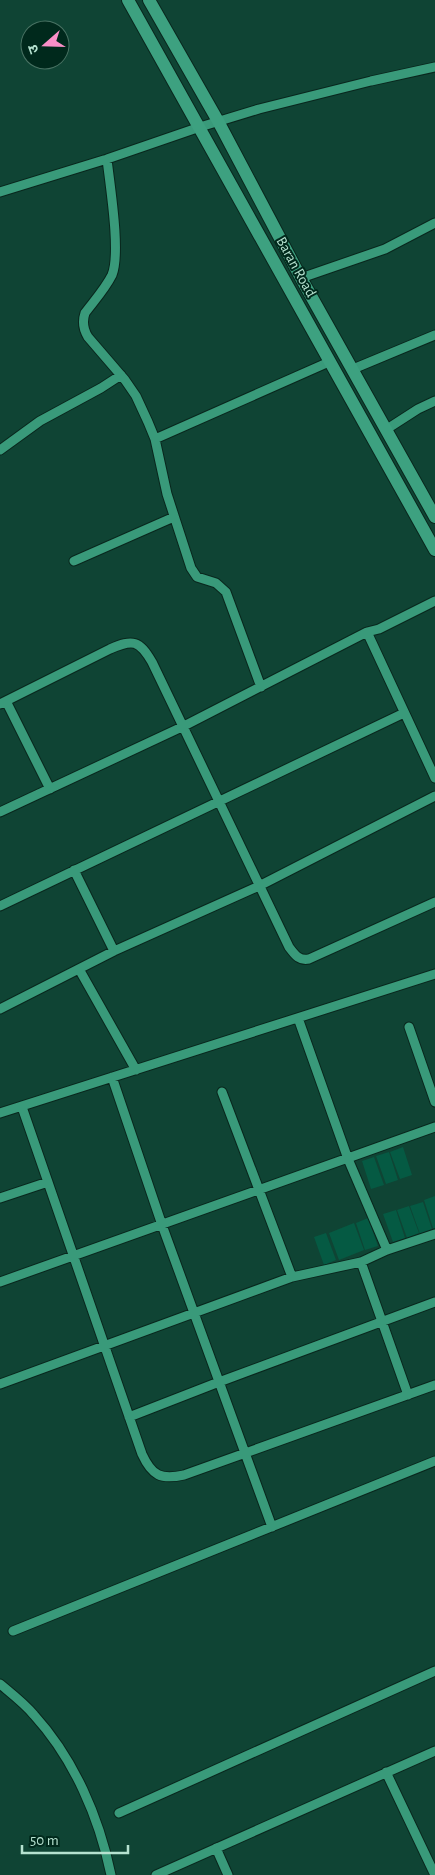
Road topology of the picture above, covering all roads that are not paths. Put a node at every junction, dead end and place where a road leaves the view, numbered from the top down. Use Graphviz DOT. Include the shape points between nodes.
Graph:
graph roads {
  1 [pos="128,0"];
  2 [pos="149,0"];
  3 [pos="435,67"];
  4 [pos="218,121"];
  5 [pos="200,127"];
  6 [pos="107,159"];
  7 [pos="0,192"];
  8 [pos="435,223"];
  9 [pos="301,278"];
  10 [pos="435,335"];
  11 [pos="330,362"];
  12 [pos="353,369"];
  13 [pos="121,375"];
  14 [pos="435,401"];
  15 [pos="387,429"];
  16 [pos="155,439"];
  17 [pos="0,450"];
  18 [pos="433,510"];
  19 [pos="174,517"];
  20 [pos="435,550"];
  21 [pos="74,561"];
  22 [pos="435,601"];
  23 [pos="367,632"];
  24 [pos="261,687"];
  25 [pos="3,703"];
  26 [pos="404,713"];
  27 [pos="184,726"];
  28 [pos="435,778"];
  29 [pos="50,789"];
  30 [pos="435,796"];
  31 [pos="220,802"];
  32 [pos="0,812"];
  33 [pos="74,870"];
  34 [pos="258,886"];
  35 [pos="435,902"];
  36 [pos="0,906"];
  37 [pos="114,951"];
  38 [pos="79,969"];
  39 [pos="435,974"];
  40 [pos="0,1009"];
  41 [pos="298,1018"];
  42 [pos="409,1027"];
  43 [pos="136,1070"];
  44 [pos="112,1077"];
  45 [pos="222,1092"];
  46 [pos="435,1102"];
  47 [pos="22,1107"];
  48 [pos="0,1114"];
  49 [pos="435,1127"];
  50 [pos="348,1158"];
  51 [pos="48,1182"];
  52 [pos="260,1190"];
  53 [pos="0,1198"];
  54 [pos="162,1225"];
  55 [pos="435,1234"];
  56 [pos="387,1250"];
  57 [pos="74,1256"];
  58 [pos="361,1262"];
  59 [pos="292,1277"];
  60 [pos="0,1282"];
  61 [pos="435,1302"];
  62 [pos="193,1313"];
  63 [pos="382,1321"];
  64 [pos="104,1346"];
  65 [pos="219,1382"];
  66 [pos="0,1384"];
  67 [pos="435,1385"];
  68 [pos="408,1394"];
  69 [pos="129,1417"];
  70 [pos="246,1454"];
  71 [pos="435,1461"];
  72 [pos="272,1527"];
  73 [pos="13,1630"];
  74 [pos="435,1670"];
  75 [pos="0,1684"];
  76 [pos="435,1750"];
  77 [pos="386,1772"];
  78 [pos="119,1813"];
  79 [pos="216,1848"];
  80 [pos="432,1873"];
  81 [pos="111,1875"];
  82 [pos="156,1875"];
  83 [pos="228,1875"];
  1 -- 5 [label="main road, Baran Road"];
  2 -- 4 [label="main road, Baran Road"];
  3 -- 4 [label="street"];
  4 -- 5 [label="street"];
  4 -- 9 [label="main road, Baran Road"];
  5 -- 6 [label="street"];
  5 -- 11 [label="main road, Baran Road"];
  6 -- 7 [label="street"];
  6 -- 13 [label="street" via="115,265 107,284 85,313 83,325 88,337"];
  8 -- 9 [label="street" via="385,249"];
  9 -- 12 [label="main road, Baran Road"];
  10 -- 12 [label="street"];
  11 -- 16 [label="street"];
  11 -- 20 [label="main road, Baran Road"];
  12 -- 15 [label="main road, Baran Road"];
  13 -- 16 [label="street" via="136,396"];
  13 -- 17 [label="street" via="40,421"];
  14 -- 15 [label="street"];
  15 -- 18 [label="main road, Baran Road"];
  16 -- 19 [label="street"];
  19 -- 21 [label="street"];
  19 -- 24 [label="street" via="194,573 200,579 220,585 226,592"];
  22 -- 23 [label="street"];
  23 -- 24 [label="street"];
  23 -- 26 [label="street"];
  24 -- 27 [label="street"];
  25 -- 27 [label="street" via="110,649 134,642 146,652"];
  25 -- 29 [label="street"];
  26 -- 28 [label="street"];
  26 -- 31 [label="street"];
  27 -- 29 [label="street"];
  27 -- 31 [label="street"];
  29 -- 32 [label="street"];
  30 -- 34 [label="street"];
  31 -- 33 [label="street"];
  31 -- 34 [label="street"];
  33 -- 36 [label="street"];
  33 -- 37 [label="street"];
  34 -- 35 [label="street" via="289,947 298,958 305,960"];
  34 -- 37 [label="street"];
  37 -- 38 [label="street"];
  38 -- 40 [label="street"];
  38 -- 43 [label="street"];
  39 -- 41 [label="street"];
  41 -- 43 [label="street"];
  41 -- 50 [label="street"];
  42 -- 46 [label="street"];
  43 -- 44 [label="street"];
  44 -- 47 [label="street"];
  44 -- 54 [label="street"];
  45 -- 52 [label="street"];
  47 -- 48 [label="street"];
  47 -- 51 [label="street"];
  49 -- 50 [label="street"];
  50 -- 52 [label="street"];
  50 -- 56 [label="street"];
  51 -- 53 [label="street"];
  51 -- 57 [label="street"];
  52 -- 54 [label="street"];
  52 -- 59 [label="street"];
  54 -- 57 [label="street"];
  54 -- 62 [label="street"];
  55 -- 56 [label="street"];
  56 -- 58 [label="street"];
  57 -- 60 [label="street"];
  57 -- 64 [label="street"];
  58 -- 59 [label="street"];
  58 -- 63 [label="street"];
  59 -- 62 [label="street"];
  61 -- 63 [label="street"];
  62 -- 64 [label="street"];
  62 -- 65 [label="street"];
  63 -- 65 [label="street"];
  63 -- 68 [label="street"];
  64 -- 66 [label="street"];
  64 -- 69 [label="street"];
  65 -- 69 [label="street"];
  65 -- 70 [label="street"];
  67 -- 68 [label="street"];
  68 -- 70 [label="street"];
  69 -- 70 [label="street" via="145,1461 159,1476 184,1475"];
  70 -- 72 [label="street"];
  71 -- 72 [label="street"];
  72 -- 73 [label="street"];
  74 -- 78 [label="street"];
  75 -- 81 [label="street" via="34,1714 76,1774 101,1834"];
  76 -- 77 [label="street"];
  77 -- 79 [label="street"];
  77 -- 80 [label="street"];
  79 -- 82 [label="street"];
  79 -- 83 [label="street"];
}
